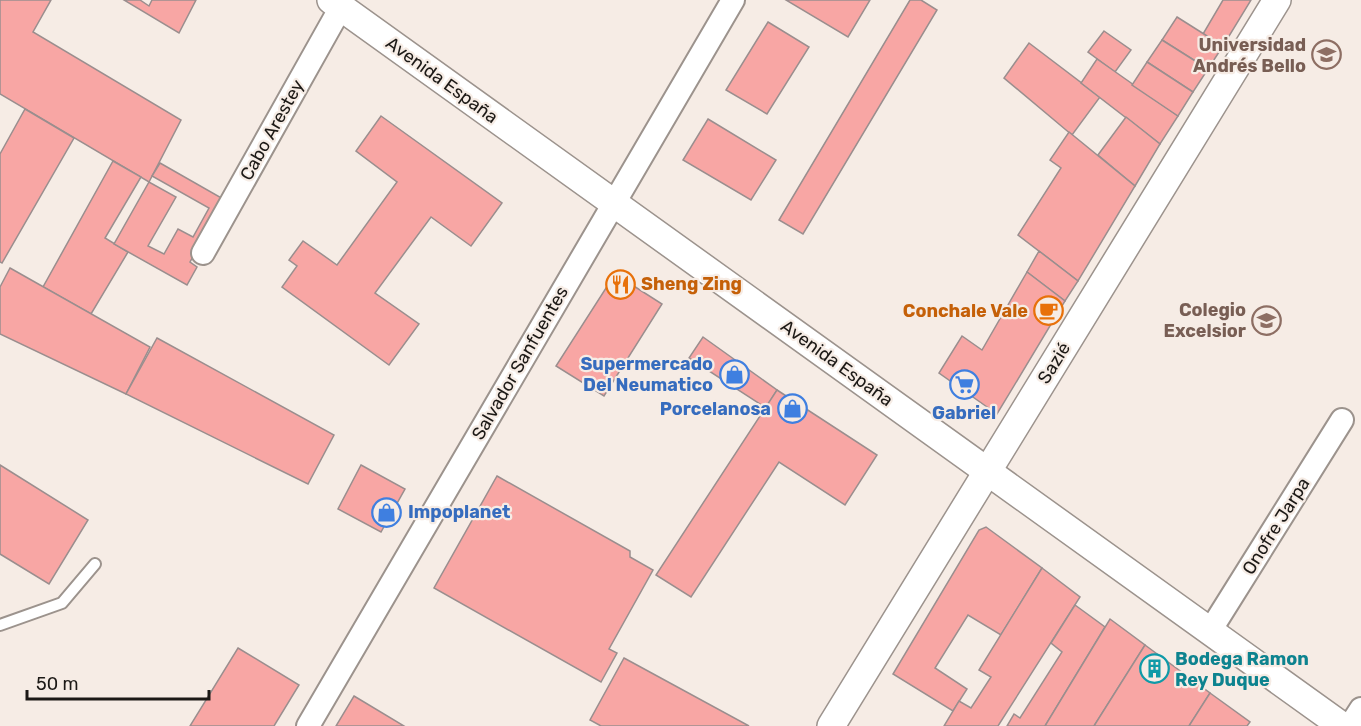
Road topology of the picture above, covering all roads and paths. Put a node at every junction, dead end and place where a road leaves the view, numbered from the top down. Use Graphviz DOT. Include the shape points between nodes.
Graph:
graph roads {
  1 [pos="733,0"];
  2 [pos="1277,0"];
  3 [pos="336,4"];
  4 [pos="613,202"];
  5 [pos="203,253"];
  6 [pos="1342,420"];
  7 [pos="988,472"];
  8 [pos="95,564"];
  9 [pos="0,625"];
  10 [pos="1210,631"];
  11 [pos="1361,709"];
  12 [pos="308,726"];
  13 [pos="831,726"];
  14 [pos="1342,726"];
  15 [pos="1350,726"];
  1 -- 4 [label="street, Salvador Sanfuentes"];
  2 -- 7 [label="street, Sazié"];
  3 -- 4 [label="street, Avenida España"];
  3 -- 5 [label="street, Cabo Arestey"];
  4 -- 7 [label="street, Avenida España"];
  4 -- 12 [label="street, Salvador Sanfuentes"];
  6 -- 10 [label="street, Onofre Jarpa"];
  7 -- 10 [label="street, Avenida España"];
  7 -- 13 [label="street, Sazié"];
  8 -- 9 [label="lane" via="62,603"];
  10 -- 14 [label="street, Avenida España"];
  11 -- 15 [label="street"];
}
